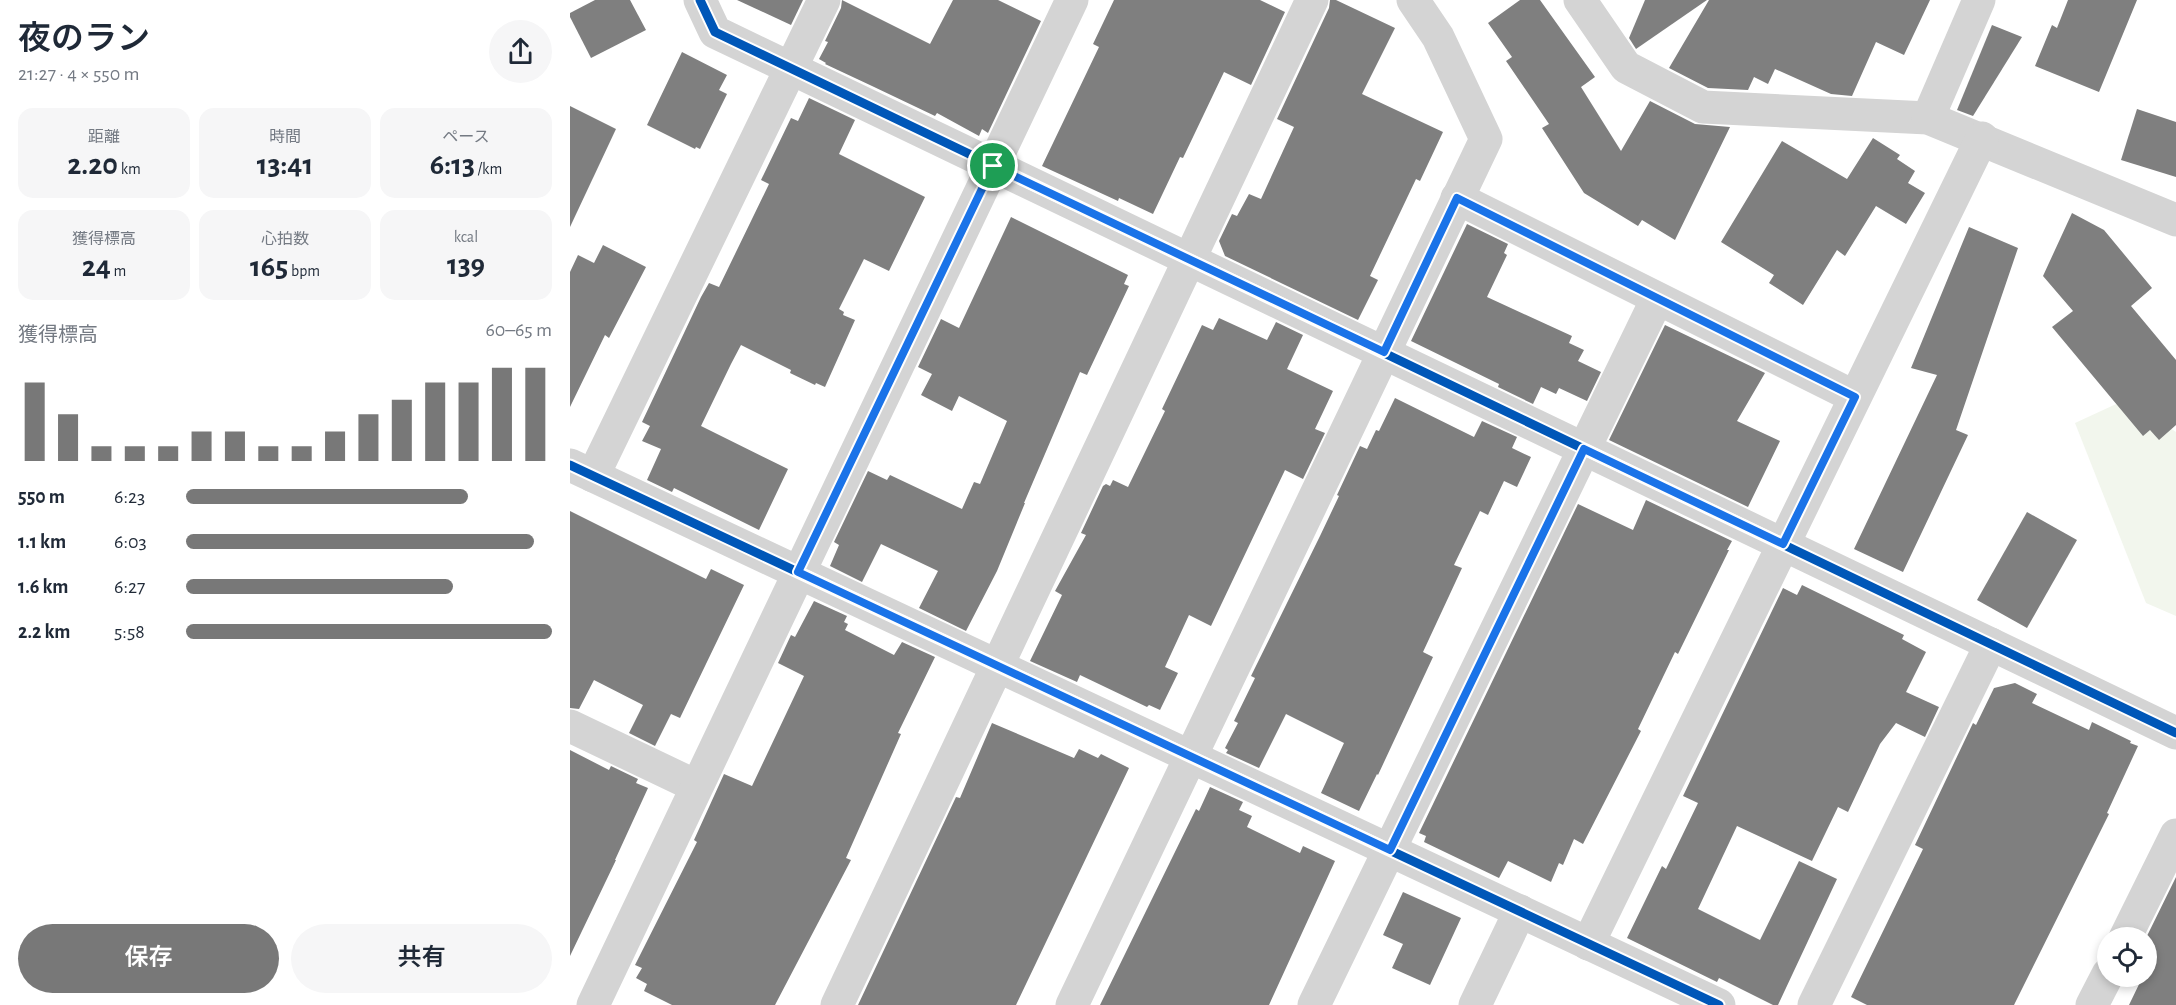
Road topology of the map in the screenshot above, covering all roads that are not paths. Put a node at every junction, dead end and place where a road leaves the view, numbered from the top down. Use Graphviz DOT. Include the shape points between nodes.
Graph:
graph roads {
  1 [pos="700,0"];
  2 [pos="824,0"];
  3 [pos="1072,0"];
  4 [pos="1312,0"];
  5 [pos="1413,0"];
  6 [pos="1580,0"];
  7 [pos="1979,0"];
  8 [pos="791,69"];
  9 [pos="1928,118"];
  10 [pos="1982,138"];
  11 [pos="993,166"];
  12 [pos="1457,198"];
  13 [pos="2176,220"];
  14 [pos="1189,260"];
  15 [pos="1657,298"];
  16 [pos="1384,352"];
  17 [pos="1855,397"];
  18 [pos="1584,449"];
  19 [pos="582,471"];
  20 [pos="1783,544"];
  21 [pos="798,572"];
  22 [pos="1991,644"];
  23 [pos="997,666"];
  24 [pos="570,726"];
  25 [pos="2176,733"];
  26 [pos="1191,757"];
  27 [pos="696,786"];
  28 [pos="2176,836"];
  29 [pos="1390,850"];
  30 [pos="1520,911"];
  31 [pos="2130,927"];
  32 [pos="1588,944"];
  33 [pos="2101,987"];
  34 [pos="604,1001"];
  35 [pos="837,1005"];
  36 [pos="1072,1005"];
  37 [pos="1314,1005"];
  38 [pos="1475,1005"];
  39 [pos="1719,1005"];
  40 [pos="1814,1005"];
  41 [pos="2092,1005"];
  1 -- 8 [label="street" via="715,32"];
  2 -- 8 [label="street"];
  3 -- 11 [label="street"];
  4 -- 14 [label="street"];
  5 -- 12 [label="street" via="1438,37 1486,139"];
  6 -- 9 [label="street" via="1626,67 1703,106"];
  7 -- 9 [label="street"];
  8 -- 11 [label="street"];
  8 -- 19 [label="street"];
  9 -- 10 [label="street"];
  10 -- 13 [label="street"];
  10 -- 17 [label="street"];
  11 -- 14 [label="street"];
  11 -- 21 [label="street"];
  12 -- 15 [label="street"];
  12 -- 16 [label="street"];
  14 -- 16 [label="street"];
  14 -- 23 [label="street"];
  15 -- 17 [label="street"];
  15 -- 18 [label="street"];
  16 -- 18 [label="street"];
  16 -- 26 [label="street"];
  17 -- 20 [label="street"];
  18 -- 20 [label="street"];
  18 -- 29 [label="street"];
  19 -- 21 [label="street"];
  20 -- 22 [label="street"];
  20 -- 32 [label="street"];
  21 -- 23 [label="street"];
  21 -- 27 [label="street"];
  22 -- 25 [label="street"];
  22 -- 40 [label="street"];
  23 -- 26 [label="street"];
  23 -- 35 [label="street"];
  24 -- 27 [label="street"];
  26 -- 29 [label="street"];
  26 -- 36 [label="street"];
  27 -- 34 [label="street"];
  28 -- 31 [label="street"];
  29 -- 30 [label="street"];
  29 -- 37 [label="street"];
  30 -- 32 [label="street"];
  30 -- 38 [label="street"];
  32 -- 39 [label="street"];
  33 -- 41 [label="street"];
}
